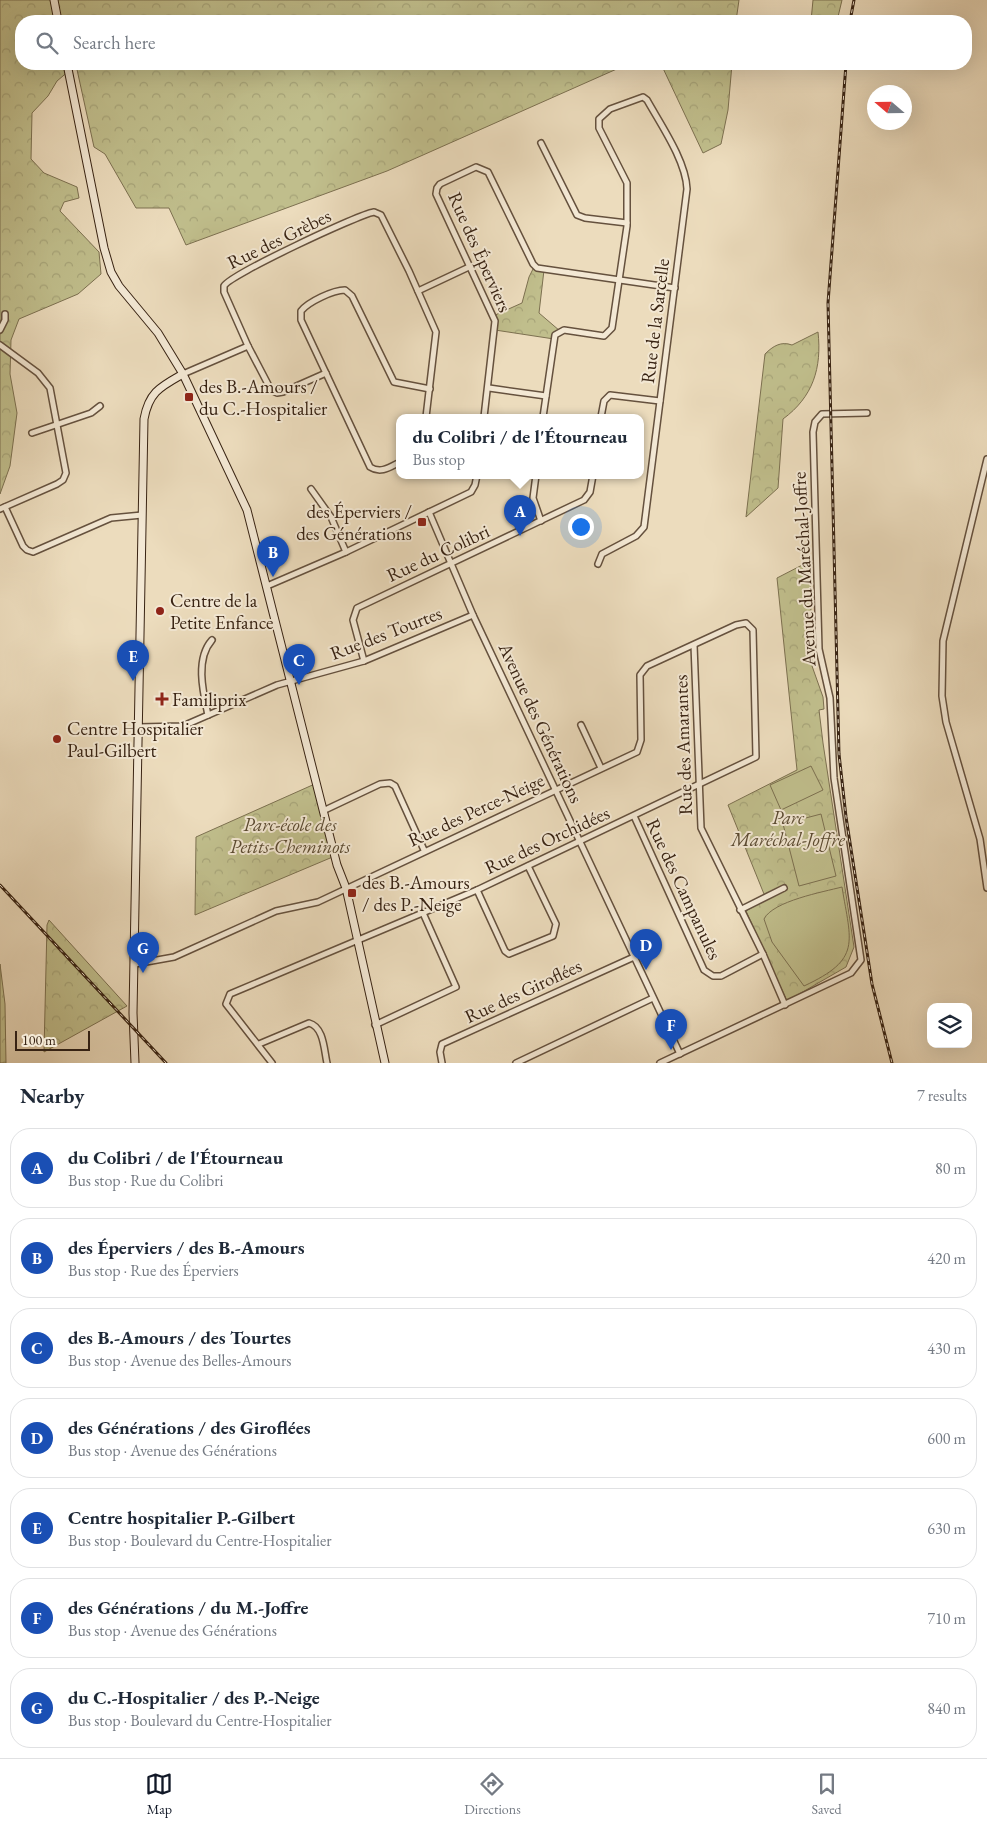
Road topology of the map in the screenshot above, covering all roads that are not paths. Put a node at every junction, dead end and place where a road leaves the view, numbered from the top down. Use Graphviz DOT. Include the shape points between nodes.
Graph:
graph roads {
  1 [pos="54,0"];
  2 [pos="57,15"];
  3 [pos="68,70"];
  4 [pos="542,143"];
  5 [pos="627,223"];
  6 [pos="469,267"];
  7 [pos="619,280"];
  8 [pos="675,288"];
  9 [pos="418,291"];
  10 [pos="5,314"];
  11 [pos="0,330"];
  12 [pos="0,345"];
  13 [pos="248,346"];
  14 [pos="326,373"];
  15 [pos="182,374"];
  16 [pos="489,388"];
  17 [pos="430,389"];
  18 [pos="546,396"];
  19 [pos="660,401"];
  20 [pos="100,406"];
  21 [pos="866,413"];
  22 [pos="426,414"];
  23 [pos="485,414"];
  24 [pos="543,414"];
  25 [pos="602,414"];
  26 [pos="57,424"];
  27 [pos="32,433"];
  28 [pos="987,459"];
  29 [pos="396,464"];
  30 [pos="475,479"];
  31 [pos="535,479"];
  32 [pos="592,479"];
  33 [pos="311,489"];
  34 [pos="3,508"];
  35 [pos="429,512"];
  36 [pos="142,516"];
  37 [pos="541,521"];
  38 [pos="346,552"];
  39 [pos="450,562"];
  40 [pos="598,564"];
  41 [pos="267,586"];
  42 [pos="473,615"];
  43 [pos="753,630"];
  44 [pos="212,640"];
  45 [pos="694,645"];
  46 [pos="364,661"];
  47 [pos="291,680"];
  48 [pos="208,715"];
  49 [pos="580,725"];
  50 [pos="139,726"];
  51 [pos="601,768"];
  52 [pos="700,784"];
  53 [pos="557,790"];
  54 [pos="325,810"];
  55 [pos="634,816"];
  56 [pos="581,842"];
  57 [pos="424,850"];
  58 [pos="528,866"];
  59 [pos="346,888"];
  60 [pos="784,888"];
  61 [pos="987,888"];
  62 [pos="477,890"];
  63 [pos="740,910"];
  64 [pos="423,913"];
  65 [pos="357,941"];
  66 [pos="763,954"];
  67 [pos="634,957"];
  68 [pos="135,964"];
  69 [pos="653,998"];
  70 [pos="784,1005"];
  71 [pos="375,1025"];
  72 [pos="259,1044"];
  73 [pos="680,1054"];
  74 [pos="135,1063"];
  75 [pos="272,1063"];
  76 [pos="327,1063"];
  77 [pos="385,1063"];
  78 [pos="442,1063"];
  79 [pos="516,1063"];
  80 [pos="660,1063"];
  1 -- 2 [label="street"];
  3 -- 15 [label="street" via="104,248 112,272 119,286 158,333"];
  4 -- 5 [label="street" via="577,215"];
  5 -- 7 [label="street"];
  5 -- 8 [label="street, Rue de la Sarcelle" via="627,183 600,128 599,119 610,109 643,97 660,123 687,178"];
  6 -- 7 [label="street, Rue des Éperviers" via="436,188 476,167 488,172 534,266 542,270"];
  6 -- 9 [label="street"];
  6 -- 16 [label="street, Rue des Éperviers" via="495,321"];
  7 -- 8 [label="street"];
  7 -- 18 [label="street" via="609,333 604,336 564,330 555,335"];
  8 -- 19 [label="street, Rue de la Sarcelle"];
  9 -- 13 [label="street, Rue des Grèbes" via="381,215 371,212 226,281 224,292"];
  9 -- 17 [label="street, Rue des Grèbes" via="436,332"];
  10 -- 11 [label="street"];
  12 -- 26 [label="street" via="45,380 50,388"];
  13 -- 14 [label="street, Rue des Grèbes" via="269,387 277,393"];
  13 -- 15 [label="street"];
  14 -- 17 [label="street" via="300,314 305,306 345,290 352,296 394,382"];
  14 -- 29 [label="street" via="370,467 383,470"];
  15 -- 36 [label="street" via="157,389 147,403"];
  15 -- 41 [label="street" via="247,510"];
  16 -- 18 [label="street"];
  16 -- 23 [label="street, Rue des Éperviers"];
  17 -- 22 [label="street, Rue des Grèbes"];
  18 -- 24 [label="street"];
  19 -- 25 [label="street" via="610,396 604,401"];
  19 -- 40 [label="street, Rue de la Sarcelle" via="644,527 636,536 602,554"];
  20 -- 26 [label="street" via="91,413"];
  21 -- 70 [label="street, Avenue du Maréchal-Joffre" via="822,414 815,422 813,432 819,649 830,698 834,778 861,960 851,973"];
  26 -- 27 [label="street"];
  26 -- 34 [label="street" via="65,465 63,480"];
  28 -- 61 [label="street" via="943,640 942,696 946,722 980,839"];
  30 -- 35 [label="street" via="471,492"];
  31 -- 37 [label="street" via="533,498"];
  32 -- 37 [label="street, Rue du Colibri" via="590,492 584,500"];
  33 -- 38 [label="street" via="331,517"];
  34 -- 36 [label="street" via="23,546 33,552 110,518"];
  35 -- 38 [label="street"];
  35 -- 39 [label="street, Avenue des Générations"];
  36 -- 50 [label="street"];
  37 -- 39 [label="street, Rue du Colibri"];
  38 -- 41 [label="street"];
  39 -- 42 [label="street, Avenue des Générations"];
  39 -- 46 [label="street, Rue du Colibri" via="355,610 353,620"];
  41 -- 47 [label="street"];
  42 -- 46 [label="street, Rue des Tourtes"];
  42 -- 53 [label="street, Avenue des Générations"];
  43 -- 45 [label="street, Rue des Perce-Neige" via="746,624 736,625"];
  43 -- 52 [label="street, Rue des Orchidées" via="756,757"];
  44 -- 48 [label="street" via="204,651 202,664 202,688"];
  45 -- 51 [label="street, Rue des Perce-Neige" via="647,666 640,675 640,747 637,752"];
  45 -- 52 [label="street, Rue des Amarantes"];
  46 -- 47 [label="street, Rue des Tourtes"];
  47 -- 48 [label="street, Rue des Tourtes"];
  47 -- 54 [label="street"];
  48 -- 50 [label="street, Rue des Tourtes" via="176,727"];
  49 -- 51 [label="street"];
  50 -- 68 [label="street"];
  51 -- 53 [label="street, Rue des Perce-Neige"];
  52 -- 55 [label="street, Rue des Orchidées"];
  52 -- 63 [label="street, Rue des Amarantes" via="701,828"];
  53 -- 56 [label="street, Avenue des Générations"];
  53 -- 57 [label="street, Rue des Perce-Neige"];
  54 -- 57 [label="street" via="380,784 390,783"];
  54 -- 59 [label="street"];
  55 -- 56 [label="street, Rue des Orchidées"];
  55 -- 66 [label="street, Rue des Campanules" via="704,970 720,976"];
  56 -- 58 [label="street, Rue des Orchidées"];
  56 -- 67 [label="street, Avenue des Générations"];
  57 -- 59 [label="street, Rue des Perce-Neige"];
  58 -- 62 [label="street, Rue des Orchidées"];
  58 -- 62 [label="street" via="556,924 553,936 509,954"];
  59 -- 65 [label="street"];
  59 -- 68 [label="street, Rue des Perce-Neige" via="318,902 276,911 174,957"];
  60 -- 63 [label="street"];
  62 -- 64 [label="street, Rue des Orchidées"];
  63 -- 66 [label="street, Rue des Amarantes"];
  64 -- 65 [label="street, Rue des Orchidées"];
  64 -- 71 [label="street" via="456,987"];
  65 -- 71 [label="street"];
  65 -- 72 [label="street, Rue des Orchidées" via="230,994 226,1004"];
  66 -- 70 [label="street, Rue des Amarantes"];
  67 -- 69 [label="street, Avenue des Générations"];
  67 -- 78 [label="street, Rue des Giroflées" via="442,1044"];
  68 -- 74 [label="street"];
  69 -- 73 [label="street, Avenue des Générations"];
  69 -- 79 [label="street"];
  70 -- 73 [label="street, Avenue du Maréchal-Joffre"];
  71 -- 77 [label="street"];
  72 -- 75 [label="street"];
  72 -- 76 [label="street" via="309,1022 319,1030"];
  73 -- 80 [label="street, Avenue du Maréchal-Joffre"];
}
